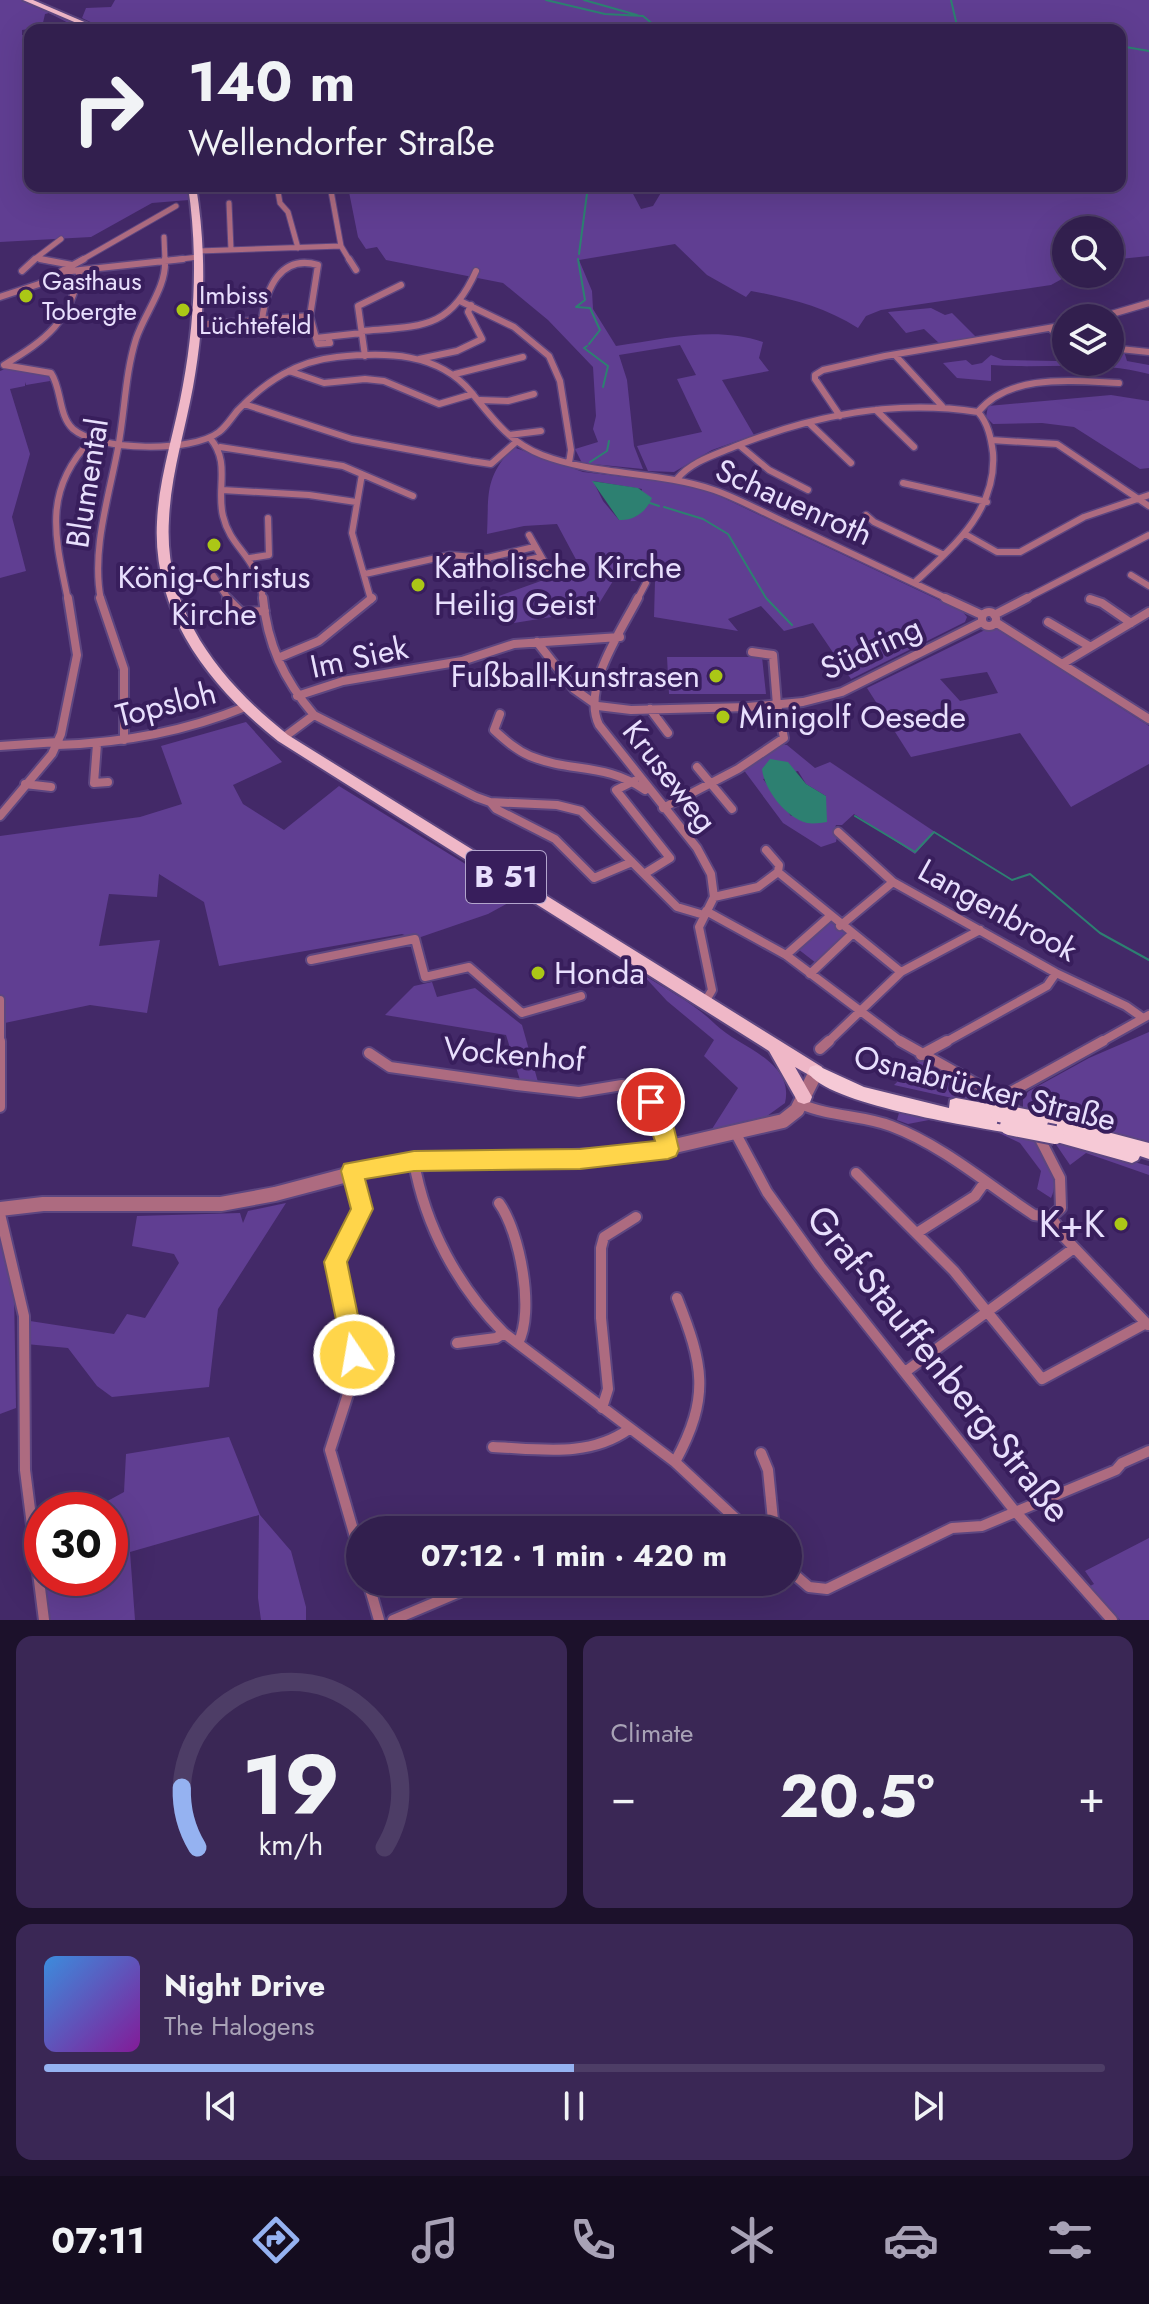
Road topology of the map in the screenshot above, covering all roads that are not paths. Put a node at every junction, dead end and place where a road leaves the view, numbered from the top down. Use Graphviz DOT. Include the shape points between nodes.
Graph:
graph roads {
  1 [pos="27,0"];
  2 [pos="85,24"];
  3 [pos="193,192"];
  4 [pos="278,192"];
  5 [pos="331,192"];
  6 [pos="229,203"];
  7 [pos="176,206"];
  8 [pos="164,237"];
  9 [pos="61,239"];
  10 [pos="341,246"];
  11 [pos="298,248"];
  12 [pos="231,250"];
  13 [pos="198,254"];
  14 [pos="36,258"];
  15 [pos="166,260"];
  16 [pos="71,265"];
  17 [pos="80,270"];
  18 [pos="356,270"];
  19 [pos="22,271"];
  20 [pos="476,271"];
  21 [pos="62,272"];
  22 [pos="401,285"];
  23 [pos="0,297"];
  24 [pos="460,301"];
  25 [pos="1149,303"];
  26 [pos="471,305"];
  27 [pos="1124,310"];
  28 [pos="310,316"];
  29 [pos="262,320"];
  30 [pos="195,325"];
  31 [pos="1050,328"];
  32 [pos="362,332"];
  33 [pos="1124,349"];
  34 [pos="1149,352"];
  35 [pos="895,355"];
  36 [pos="365,356"];
  37 [pos="523,357"];
  38 [pos="418,359"];
  39 [pos="2,366"];
  40 [pos="289,371"];
  41 [pos="455,374"];
  42 [pos="1119,383"];
  43 [pos="473,394"];
  44 [pos="534,394"];
  45 [pos="480,400"];
  46 [pos="244,404"];
  47 [pos="942,407"];
  48 [pos="876,410"];
  49 [pos="978,412"];
  50 [pos="840,416"];
  51 [pos="809,423"];
  52 [pos="541,431"];
  53 [pos="508,435"];
  54 [pos="210,438"];
  55 [pos="91,440"];
  56 [pos="991,440"];
  57 [pos="516,442"];
  58 [pos="176,444"];
  59 [pos="119,445"];
  60 [pos="739,445"];
  61 [pos="220,447"];
  62 [pos="914,447"];
  63 [pos="851,463"];
  64 [pos="573,464"];
  65 [pos="362,474"];
  66 [pos="677,479"];
  67 [pos="903,483"];
  68 [pos="222,490"];
  69 [pos="808,490"];
  70 [pos="1149,495"];
  71 [pos="413,496"];
  72 [pos="1138,499"];
  73 [pos="356,502"];
  74 [pos="987,502"];
  75 [pos="1149,506"];
  76 [pos="866,515"];
  77 [pos="268,518"];
  78 [pos="965,534"];
  79 [pos="529,535"];
  80 [pos="1149,535"];
  81 [pos="534,547"];
  82 [pos="944,555"];
  83 [pos="541,557"];
  84 [pos="250,558"];
  85 [pos="487,558"];
  86 [pos="210,571"];
  87 [pos="550,572"];
  88 [pos="1131,575"];
  89 [pos="366,576"];
  90 [pos="646,583"];
  91 [pos="914,583"];
  92 [pos="1149,586"];
  93 [pos="1090,599"];
  94 [pos="265,611"];
  95 [pos="1149,612"];
  96 [pos="982,618"];
  97 [pos="996,619"];
  98 [pos="1048,622"];
  99 [pos="1131,623"];
  100 [pos="620,637"];
  101 [pos="537,642"];
  102 [pos="1089,646"];
  103 [pos="752,652"];
  104 [pos="278,658"];
  105 [pos="1062,664"];
  106 [pos="297,696"];
  107 [pos="590,702"];
  108 [pos="777,705"];
  109 [pos="245,707"];
  110 [pos="650,709"];
  111 [pos="500,714"];
  112 [pos="314,715"];
  113 [pos="1149,719"];
  114 [pos="668,733"];
  115 [pos="283,738"];
  116 [pos="124,740"];
  117 [pos="58,744"];
  118 [pos="97,744"];
  119 [pos="0,746"];
  120 [pos="697,767"];
  121 [pos="634,781"];
  122 [pos="108,782"];
  123 [pos="25,784"];
  124 [pos="710,784"];
  125 [pos="51,787"];
  126 [pos="652,794"];
  127 [pos="490,802"];
  128 [pos="663,808"];
  129 [pos="732,809"];
  130 [pos="0,816"];
  131 [pos="838,832"];
  132 [pos="766,850"];
  133 [pos="632,862"];
  134 [pos="778,872"];
  135 [pos="644,874"];
  136 [pos="893,882"];
  137 [pos="714,897"];
  138 [pos="705,913"];
  139 [pos="829,917"];
  140 [pos="840,926"];
  141 [pos="980,930"];
  142 [pos="852,934"];
  143 [pos="786,955"];
  144 [pos="311,960"];
  145 [pos="901,972"];
  146 [pos="1056,973"];
  147 [pos="810,974"];
  148 [pos="581,996"];
  149 [pos="0,1000"];
  150 [pos="704,1003"];
  151 [pos="858,1013"];
  152 [pos="1146,1016"];
  153 [pos="775,1048"];
  154 [pos="820,1049"];
  155 [pos="369,1053"];
  156 [pos="921,1055"];
  157 [pos="816,1072"];
  158 [pos="802,1100"];
  159 [pos="0,1107"];
  160 [pos="1003,1113"];
  161 [pos="736,1134"];
  162 [pos="668,1149"];
  163 [pos="1149,1151"];
  164 [pos="1149,1160"];
  165 [pos="414,1161"];
  166 [pos="352,1171"];
  167 [pos="856,1173"];
  168 [pos="985,1182"];
  169 [pos="499,1203"];
  170 [pos="0,1211"];
  171 [pos="636,1217"];
  172 [pos="1051,1217"];
  173 [pos="920,1231"];
  174 [pos="1074,1248"];
  175 [pos="677,1298"];
  176 [pos="990,1311"];
  177 [pos="1147,1324"];
  178 [pos="504,1333"];
  179 [pos="457,1343"];
  180 [pos="518,1343"];
  181 [pos="905,1372"];
  182 [pos="602,1408"];
  183 [pos="629,1429"];
  184 [pos="493,1447"];
  185 [pos="1149,1451"];
  186 [pos="761,1453"];
  187 [pos="675,1462"];
  188 [pos="1014,1510"];
  189 [pos="349,1516"];
  190 [pos="733,1516"];
  191 [pos="773,1516"];
  192 [pos="802,1583"];
  193 [pos="372,1596"];
  194 [pos="450,1596"];
  195 [pos="44,1620"];
  196 [pos="379,1620"];
  197 [pos="393,1620"];
  198 [pos="1112,1620"];
  1 -- 2 [label="main road"];
  3 -- 13 [label="main road, B 51"];
  4 -- 11 [label="street"];
  5 -- 10 [label="street"];
  6 -- 12 [label="street"];
  7 -- 16 [label="street"];
  8 -- 15 [label="street, Blumental"];
  9 -- 14 [label="street"];
  10 -- 11 [label="street"];
  10 -- 18 [label="street"];
  11 -- 12 [label="street"];
  12 -- 13 [label="street"];
  13 -- 15 [label="street"];
  13 -- 30 [label="main road, B 51"];
  14 -- 16 [label="street"];
  14 -- 19 [label="street"];
  15 -- 17 [label="street"];
  15 -- 59 [label="street, Blumental" via="162,285 137,336 127,373"];
  16 -- 17 [label="street"];
  16 -- 21 [label="street"];
  17 -- 21 [label="street"];
  17 -- 39 [label="street" via="64,320"];
  20 -- 24 [label="street"];
  21 -- 23 [label="street"];
  22 -- 32 [label="street" via="360,303"];
  24 -- 26 [label="street"];
  24 -- 32 [label="street" via="421,324"];
  25 -- 27 [label="street"];
  26 -- 38 [label="street" via="468,312 482,339"];
  26 -- 64 [label="street" via="548,354 560,385"];
  28 -- 29 [label="street"];
  28 -- 29 [label="street" via="318,265 302,263 276,275 263,303"];
  28 -- 32 [label="street" via="318,344 330,343 328,337"];
  29 -- 30 [label="street"];
  30 -- 58 [label="main road, B 51"];
  31 -- 35 [label="street"];
  32 -- 36 [label="street"];
  33 -- 34 [label="street"];
  35 -- 47 [label="street"];
  35 -- 50 [label="street" via="815,375"];
  36 -- 38 [label="street"];
  36 -- 40 [label="street" via="307,363"];
  37 -- 41 [label="street"];
  38 -- 41 [label="street"];
  39 -- 55 [label="street" via="51,373 67,420"];
  40 -- 43 [label="street" via="324,383 384,381 439,404"];
  40 -- 46 [label="street"];
  41 -- 43 [label="street, Schauenroth"];
  42 -- 49 [label="street" via="1063,381 1020,387 997,394"];
  43 -- 45 [label="street, Schauenroth"];
  44 -- 45 [label="street" via="508,401"];
  45 -- 53 [label="street, Schauenroth"];
  46 -- 54 [label="street"];
  46 -- 57 [label="street" via="367,444 491,464"];
  47 -- 48 [label="street"];
  47 -- 49 [label="street"];
  48 -- 50 [label="street"];
  48 -- 62 [label="street"];
  49 -- 56 [label="street"];
  50 -- 51 [label="street"];
  51 -- 60 [label="street"];
  51 -- 63 [label="street"];
  52 -- 53 [label="street"];
  53 -- 57 [label="street, Schauenroth"];
  54 -- 58 [label="street"];
  54 -- 61 [label="street"];
  55 -- 59 [label="street"];
  55 -- 117 [label="street" via="62,472 57,499 58,541 78,651"];
  56 -- 72 [label="street" via="1057,444"];
  56 -- 74 [label="street" via="995,472"];
  57 -- 64 [label="street, Schauenroth"];
  58 -- 59 [label="street"];
  58 -- 109 [label="main road, B 51" via="162,527 169,587 198,650"];
  59 -- 116 [label="street, Blumental" via="98,572 100,597 124,669"];
  60 -- 66 [label="street" via="691,465"];
  60 -- 69 [label="street" via="769,470"];
  61 -- 65 [label="street" via="343,466"];
  61 -- 68 [label="street"];
  64 -- 66 [label="street, Schauenroth"];
  65 -- 71 [label="street"];
  65 -- 73 [label="street"];
  66 -- 91 [label="street, Schauenroth" via="738,499"];
  67 -- 74 [label="street"];
  68 -- 73 [label="street"];
  68 -- 84 [label="street" via="223,517"];
  70 -- 72 [label="street"];
  72 -- 75 [label="street"];
  72 -- 78 [label="street" via="1084,517 1020,552 997,552"];
  73 -- 89 [label="street" via="352,533"];
  74 -- 78 [label="street"];
  76 -- 82 [label="street"];
  77 -- 84 [label="street" via="269,555"];
  78 -- 82 [label="street"];
  79 -- 81 [label="street"];
  80 -- 97 [label="street"];
  81 -- 83 [label="street"];
  81 -- 85 [label="street"];
  82 -- 91 [label="street"];
  83 -- 85 [label="street" via="495,567"];
  83 -- 87 [label="street"];
  84 -- 94 [label="street" via="259,574"];
  85 -- 89 [label="street" via="450,555"];
  86 -- 94 [label="street" via="241,612"];
  88 -- 92 [label="street"];
  89 -- 104 [label="street" via="369,603 319,641"];
  90 -- 100 [label="street, Kruseweg"];
  91 -- 96 [label="street, Schauenroth"];
  93 -- 99 [label="street"];
  94 -- 104 [label="street"];
  95 -- 99 [label="street"];
  96 -- 97 [label="street" via="991,625"];
  96 -- 108 [label="street, Südring" via="851,687"];
  97 -- 105 [label="street"];
  98 -- 102 [label="street"];
  99 -- 102 [label="street"];
  100 -- 101 [label="street, Im Siek"];
  100 -- 107 [label="street, Kruseweg"];
  101 -- 106 [label="street, Im Siek" via="462,661 330,683"];
  101 -- 107 [label="street"];
  102 -- 105 [label="street"];
  103 -- 108 [label="street, Südring" via="773,655"];
  104 -- 106 [label="street"];
  105 -- 113 [label="street"];
  106 -- 112 [label="street"];
  107 -- 110 [label="street, Südring"];
  107 -- 126 [label="street, Kruseweg" via="599,725"];
  108 -- 110 [label="street, Südring"];
  108 -- 124 [label="street" via="784,738"];
  109 -- 115 [label="main road, B 51"];
  109 -- 116 [label="street, Topsloh" via="189,729"];
  110 -- 114 [label="street"];
  111 -- 121 [label="street" via="494,730 518,753"];
  112 -- 115 [label="street"];
  112 -- 127 [label="street"];
  115 -- 150 [label="main road, B 51"];
  116 -- 118 [label="street, Topsloh"];
  117 -- 118 [label="street, Topsloh"];
  117 -- 119 [label="street, Topsloh"];
  117 -- 123 [label="street"];
  118 -- 122 [label="street, Topsloh" via="94,783"];
  120 -- 124 [label="street"];
  121 -- 126 [label="street"];
  121 -- 135 [label="street" via="616,790 670,858"];
  123 -- 125 [label="street"];
  123 -- 130 [label="street"];
  124 -- 128 [label="street"];
  124 -- 129 [label="street"];
  126 -- 128 [label="street, Kruseweg"];
  127 -- 133 [label="street" via="574,808"];
  127 -- 133 [label="street" via="555,839 594,878"];
  128 -- 137 [label="street, Kruseweg" via="704,861"];
  131 -- 136 [label="street, Langenbrook"];
  132 -- 134 [label="street" via="779,865"];
  133 -- 135 [label="street"];
  134 -- 137 [label="street" via="758,887"];
  134 -- 139 [label="street"];
  135 -- 138 [label="street" via="677,907"];
  136 -- 140 [label="street"];
  136 -- 141 [label="street, Langenbrook"];
  137 -- 138 [label="street"];
  138 -- 143 [label="street"];
  138 -- 150 [label="street" via="699,927 712,990"];
  139 -- 140 [label="street"];
  139 -- 143 [label="street"];
  140 -- 142 [label="street"];
  141 -- 145 [label="street"];
  141 -- 146 [label="street, Langenbrook"];
  142 -- 145 [label="street"];
  142 -- 147 [label="street"];
  143 -- 147 [label="street"];
  144 -- 148 [label="street" via="415,939 425,977 469,967 522,1013"];
  145 -- 151 [label="street"];
  146 -- 152 [label="street, Langenbrook"];
  146 -- 156 [label="street" via="1047,986"];
  147 -- 151 [label="street"];
  149 -- 159 [label="street"];
  150 -- 153 [label="main road, B 51"];
  151 -- 154 [label="street"];
  151 -- 156 [label="street"];
  152 -- 160 [label="street"];
  153 -- 157 [label="main road, B 51"];
  153 -- 158 [label="main road"];
  155 -- 162 [label="street, Vockenhof" via="390,1067 517,1085 579,1092 622,1085 642,1093 657,1110"];
  156 -- 160 [label="street"];
  157 -- 158 [label="street"];
  157 -- 160 [label="highway, Osnabrücker Straße / B 51" via="870,1097"];
  158 -- 161 [label="street" via="783,1121"];
  158 -- 168 [label="street" via="826,1116 892,1126"];
  160 -- 163 [label="highway, Osnabrücker Straße / B 51, bridge"];
  160 -- 164 [label="highway, Osnabrücker Straße / B 51, bridge" via="1055,1135"];
  160 -- 172 [label="street" via="1040,1137 1055,1164 1063,1200"];
  161 -- 162 [label="street"];
  161 -- 181 [label="street, Graf-Stauffenberg-Straße" via="785,1219"];
  162 -- 165 [label="street" via="580,1159"];
  165 -- 166 [label="street"];
  165 -- 178 [label="street" via="454,1275"];
  166 -- 170 [label="street" via="221,1204 43,1204"];
  166 -- 189 [label="street" via="362,1209 336,1262 356,1369 330,1450"];
  167 -- 173 [label="street"];
  168 -- 172 [label="street" via="1034,1215"];
  168 -- 173 [label="street" via="975,1196"];
  169 -- 180 [label="street" via="508,1212 521,1250 524,1322"];
  170 -- 195 [label="street" via="24,1316 24,1457"];
  171 -- 182 [label="street" via="604,1237 601,1248 608,1389"];
  172 -- 174 [label="street"];
  173 -- 176 [label="street"];
  174 -- 176 [label="street"];
  174 -- 177 [label="street"];
  175 -- 187 [label="street" via="696,1346 701,1378 696,1411"];
  176 -- 177 [label="street" via="1042,1379"];
  176 -- 181 [label="street"];
  178 -- 179 [label="street"];
  178 -- 180 [label="street"];
  180 -- 182 [label="street"];
  181 -- 188 [label="street, Graf-Stauffenberg-Straße"];
  182 -- 183 [label="street"];
  183 -- 184 [label="street" via="611,1442 578,1450"];
  183 -- 187 [label="street"];
  185 -- 188 [label="street" via="1078,1487"];
  186 -- 191 [label="street"];
  187 -- 190 [label="street"];
  188 -- 192 [label="street" via="982,1526 952,1528 827,1589 816,1591"];
  188 -- 198 [label="street, Graf-Stauffenberg-Straße"];
  193 -- 196 [label="street"];
  194 -- 197 [label="street"];
}
